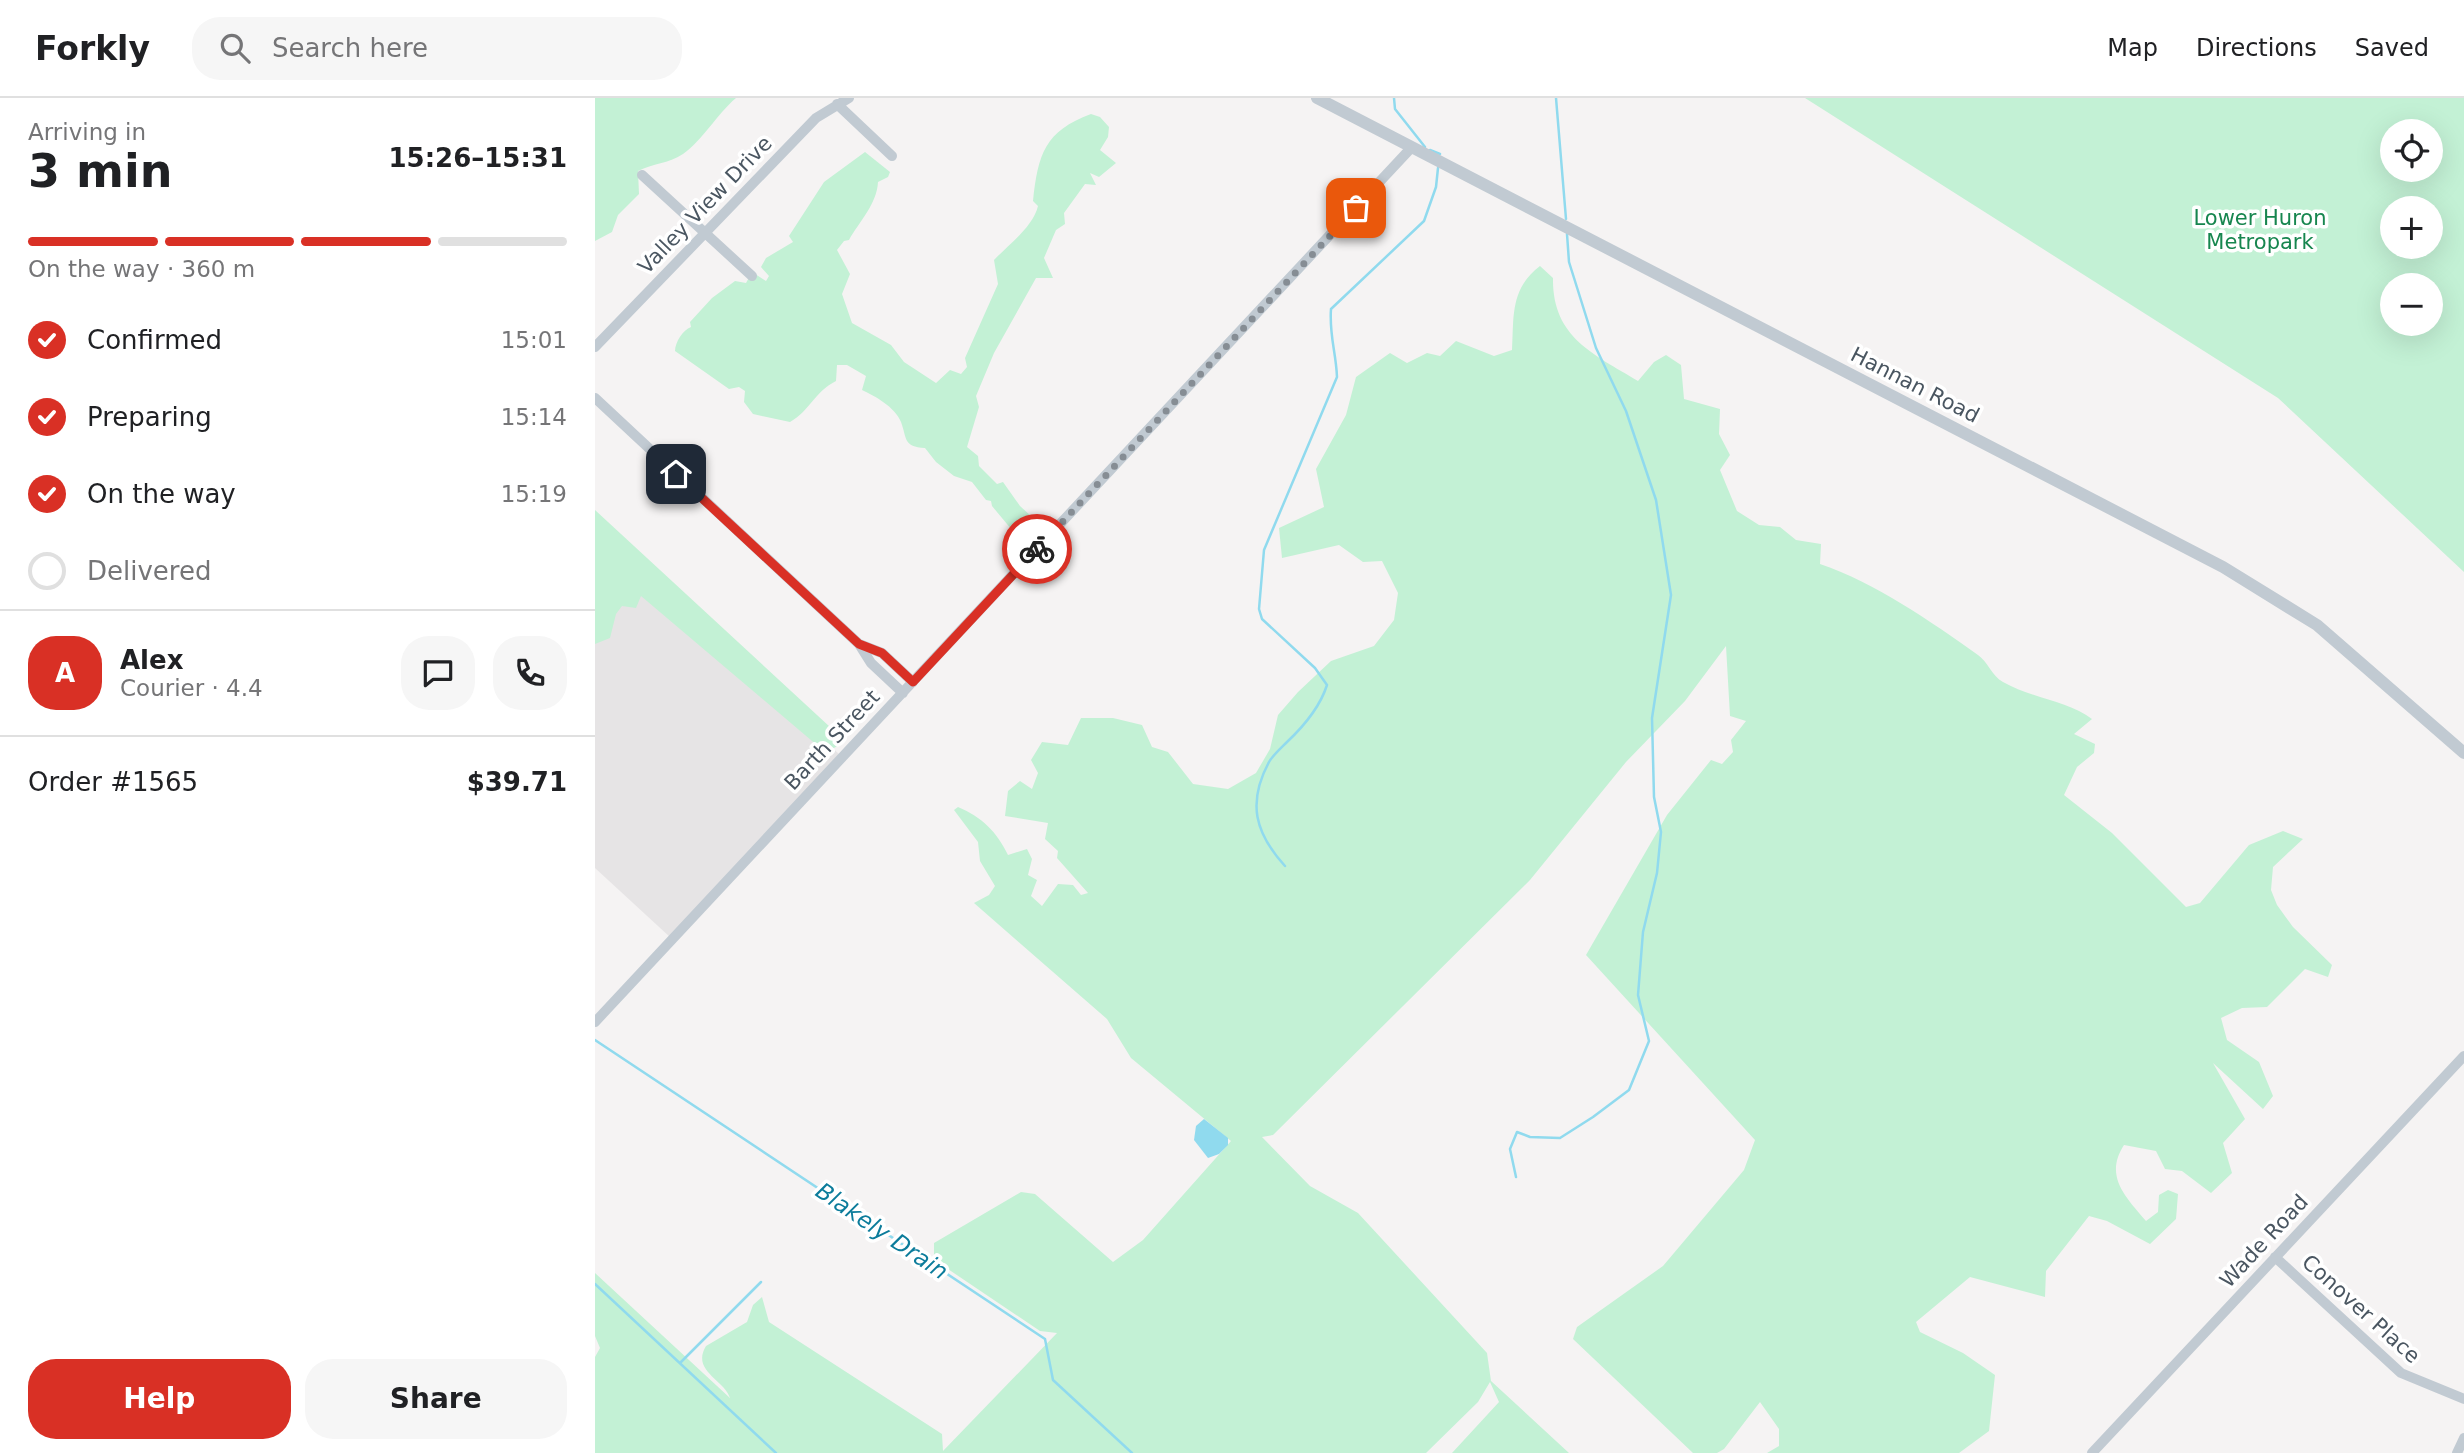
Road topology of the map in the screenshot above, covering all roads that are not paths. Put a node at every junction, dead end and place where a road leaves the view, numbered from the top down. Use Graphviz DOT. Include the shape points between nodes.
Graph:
graph roads {
  1 [pos="849,98"];
  2 [pos="1317,98"];
  3 [pos="838,104"];
  4 [pos="1412,147"];
  5 [pos="892,156"];
  6 [pos="642,174"];
  7 [pos="705,233"];
  8 [pos="752,276"];
  9 [pos="595,347"];
  10 [pos="595,398"];
  11 [pos="859,644"];
  12 [pos="913,682"];
  13 [pos="903,693"];
  14 [pos="2464,753"];
  15 [pos="595,1022"];
  16 [pos="2464,1056"];
  17 [pos="2275,1258"];
  18 [pos="2464,1399"];
  19 [pos="2464,1438"];
  20 [pos="2460,1451"];
  21 [pos="2092,1453"];
  1 -- 3 [label="street, Valley View Drive"];
  2 -- 4 [label="street, Hannan Road"];
  3 -- 5 [label="street"];
  3 -- 7 [label="street, Valley View Drive" via="816,118"];
  4 -- 12 [label="street, Barth Street"];
  4 -- 14 [label="street, Hannan Road" via="2245,579 2335,638"];
  6 -- 7 [label="street"];
  7 -- 8 [label="street"];
  7 -- 9 [label="street, Valley View Drive"];
  10 -- 11 [label="street"];
  11 -- 12 [label="street" via="882,653"];
  11 -- 13 [label="street" via="871,663"];
  12 -- 13 [label="street, Barth Street"];
  13 -- 15 [label="street, Barth Street"];
  16 -- 17 [label="street, Wade Road"];
  17 -- 18 [label="street, Conover Place" via="2401,1373"];
  17 -- 21 [label="street, Wade Road"];
  19 -- 20 [label="street"];
}
